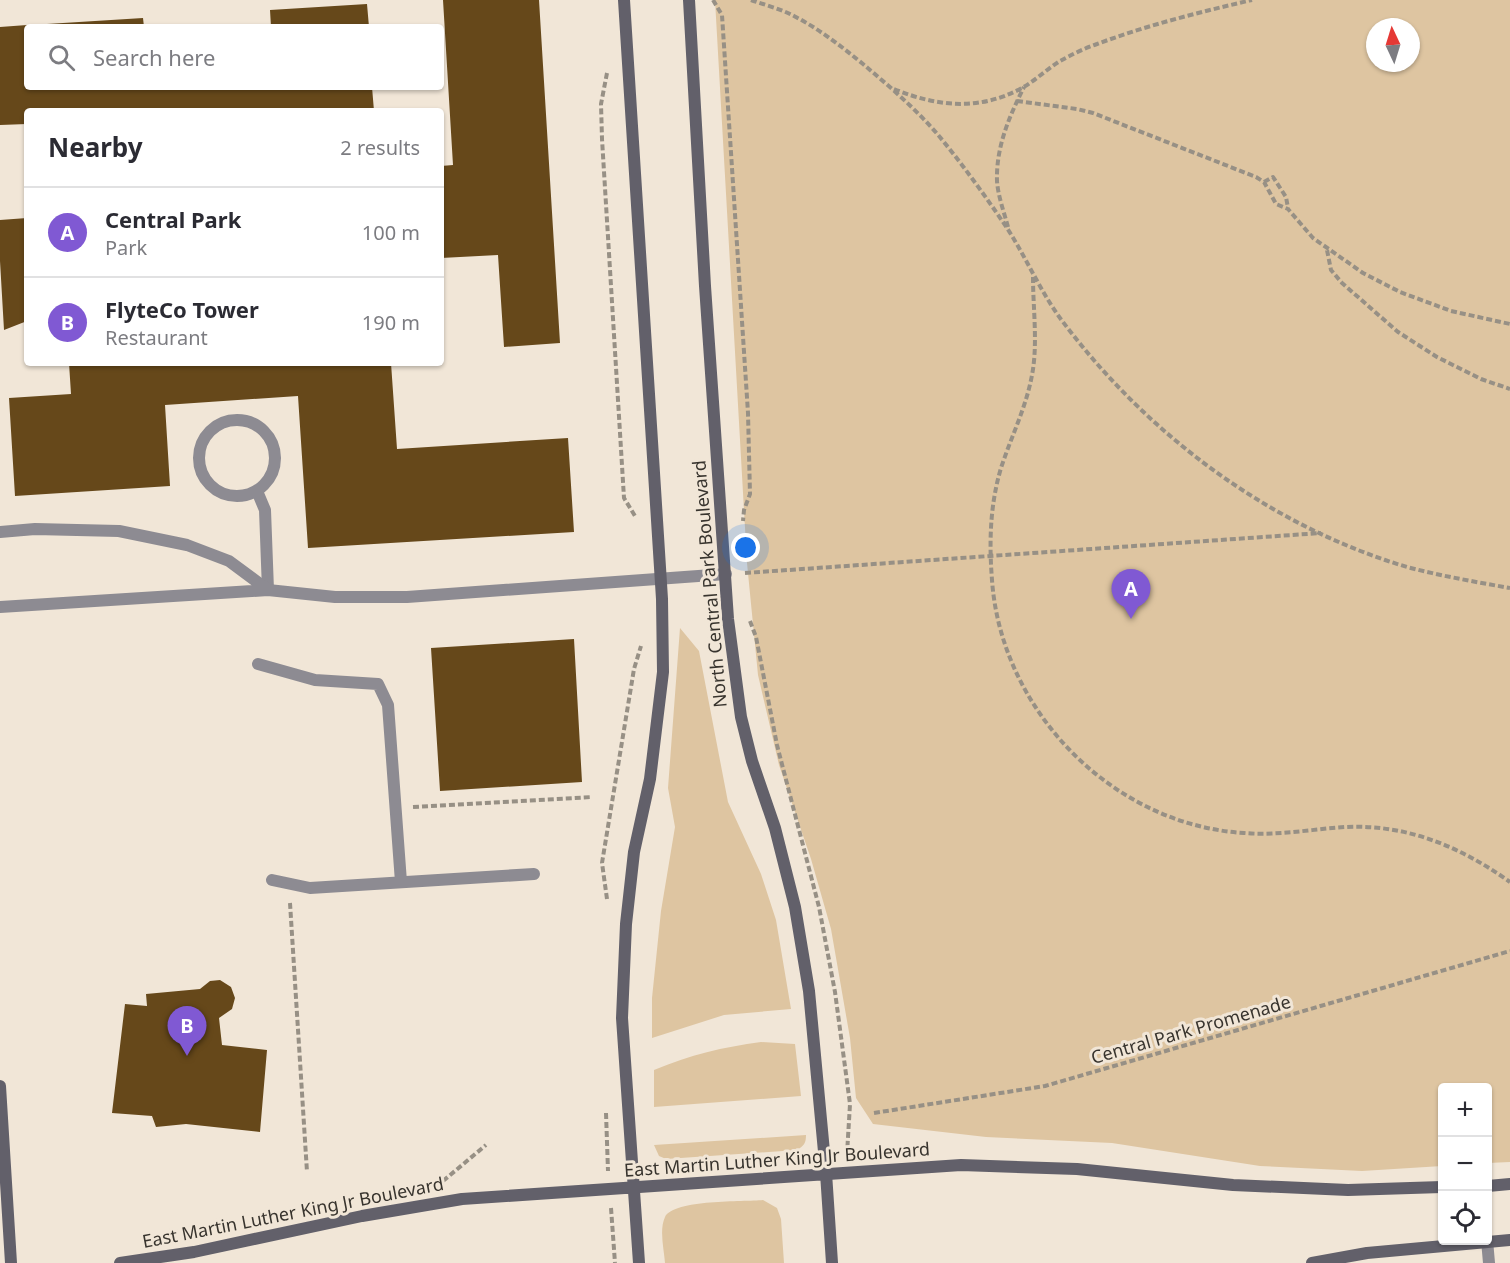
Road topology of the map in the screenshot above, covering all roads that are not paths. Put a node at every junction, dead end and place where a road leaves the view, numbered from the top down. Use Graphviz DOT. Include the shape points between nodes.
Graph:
graph roads {
  1 [pos="624,0"];
  2 [pos="689,0"];
  3 [pos="257,490"];
  4 [pos="0,532"];
  5 [pos="726,574"];
  6 [pos="662,578"];
  7 [pos="268,590"];
  8 [pos="0,607"];
  9 [pos="258,664"];
  10 [pos="534,874"];
  11 [pos="272,880"];
  12 [pos="401,882"];
  13 [pos="0,1086"];
  14 [pos="2,1139"];
  15 [pos="826,1173"];
  16 [pos="1510,1184"];
  17 [pos="1492,1186"];
  18 [pos="634,1187"];
  19 [pos="1438,1187"];
  20 [pos="1510,1240"];
  21 [pos="1492,1241"];
  22 [pos="1447,1245"];
  23 [pos="1487,1245"];
  24 [pos="11,1263"];
  25 [pos="120,1263"];
  26 [pos="639,1263"];
  27 [pos="832,1263"];
  28 [pos="1312,1263"];
  29 [pos="1489,1263"];
  1 -- 6 [label="main road"];
  2 -- 5 [label="main road, North Central Park Boulevard"];
  3 -- 3 [label="street" via="273,471 274,447 268,435 254,424 236,420 212,428 199,450 198,462 209,485 233,496"];
  3 -- 7 [label="street" via="265,510"];
  4 -- 7 [label="street" via="119,531 187,545 230,561"];
  5 -- 6 [label="street"];
  5 -- 15 [label="main road, North Central Park Boulevard" via="741,717 795,907 809,991"];
  6 -- 7 [label="street" via="407,597 335,597"];
  6 -- 18 [label="main road" via="663,672 626,924 622,1018"];
  7 -- 8 [label="street"];
  9 -- 12 [label="street" via="315,680 378,684 388,705"];
  10 -- 12 [label="street"];
  11 -- 12 [label="street" via="310,888"];
  13 -- 14 [label="main road"];
  14 -- 24 [label="main road"];
  15 -- 18 [label="main road, East Martin Luther King Jr Boulevard"];
  15 -- 19 [label="main road, East Martin Luther King Jr Boulevard" via="961,1165 1077,1169 1233,1185 1348,1190"];
  15 -- 27 [label="main road, North Central Park Boulevard"];
  16 -- 17 [label="main road"];
  18 -- 25 [label="main road, East Martin Luther King Jr Boulevard" via="424,1205 194,1252"];
  18 -- 26 [label="main road"];
  20 -- 21 [label="main road"];
  22 -- 28 [label="main road"];
  23 -- 29 [label="street"];
}
